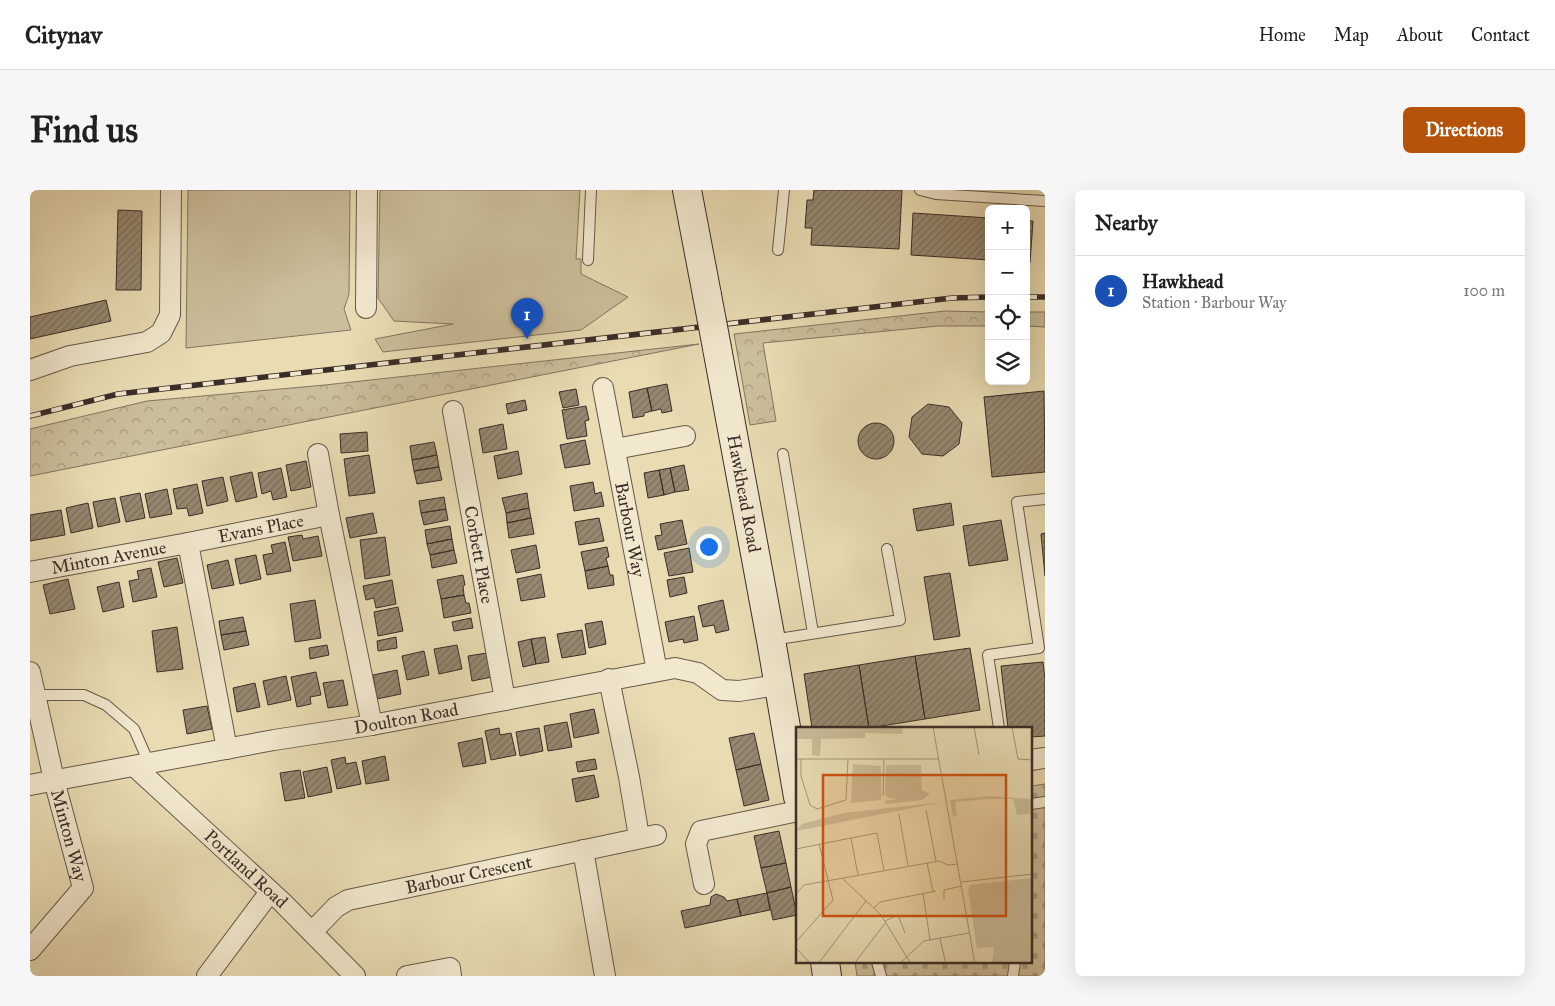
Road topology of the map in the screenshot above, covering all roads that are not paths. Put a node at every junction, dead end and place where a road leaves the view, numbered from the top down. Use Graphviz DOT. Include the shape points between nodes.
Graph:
graph roads {
  1 [pos="171,190"];
  2 [pos="367,190"];
  3 [pos="591,190"];
  4 [pos="688,190"];
  5 [pos="784,190"];
  6 [pos="920,190"];
  7 [pos="1045,201"];
  8 [pos="778,250"];
  9 [pos="588,260"];
  10 [pos="366,308"];
  11 [pos="30,370"];
  12 [pos="603,388"];
  13 [pos="453,411"];
  14 [pos="685,436"];
  15 [pos="615,449"];
  16 [pos="318,454"];
  17 [pos="783,454"];
  18 [pos="1045,499"];
  19 [pos="329,515"];
  20 [pos="188,543"];
  21 [pos="887,549"];
  22 [pos="30,572"];
  23 [pos="813,633"];
  24 [pos="771,640"];
  25 [pos="658,671"];
  26 [pos="30,672"];
  27 [pos="609,679"];
  28 [pos="778,685"];
  29 [pos="32,696"];
  30 [pos="505,700"];
  31 [pos="372,725"];
  32 [pos="999,727"];
  33 [pos="227,749"];
  34 [pos="1045,758"];
  35 [pos="1032,760"];
  36 [pos="141,764"];
  37 [pos="54,780"];
  38 [pos="30,785"];
  39 [pos="796,789"];
  40 [pos="796,795"];
  41 [pos="1045,802"];
  42 [pos="1032,804"];
  43 [pos="584,850"];
  44 [pos="704,884"];
  45 [pos="270,892"];
  46 [pos="312,932"];
  47 [pos="30,950"];
  48 [pos="207,976"];
  49 [pos="355,976"];
  50 [pos="407,976"];
  51 [pos="451,976"];
  52 [pos="605,976"];
  1 -- 11 [label="street" via="170,315 161,333 147,342 70,356"];
  2 -- 10 [label="street"];
  3 -- 9 [label="lane"];
  4 -- 24 [label="street, Hawkhead Road, bridge"];
  5 -- 8 [label="lane"];
  6 -- 7 [label="lane" via="936,194"];
  12 -- 15 [label="street, Barbour Way"];
  13 -- 30 [label="street, Corbett Place"];
  14 -- 15 [label="street"];
  15 -- 25 [label="street, Barbour Way"];
  16 -- 19 [label="street"];
  17 -- 23 [label="lane"];
  18 -- 32 [label="lane" via="1017,502 1039,648 988,654"];
  19 -- 20 [label="street, Evans Place"];
  19 -- 31 [label="street, Evans Place"];
  20 -- 22 [label="street, Minton Avenue"];
  20 -- 33 [label="street"];
  21 -- 23 [label="lane" via="900,620"];
  23 -- 24 [label="lane"];
  24 -- 28 [label="street, Hawkhead Road"];
  25 -- 27 [label="street, Doulton Road"];
  25 -- 28 [label="street, Doulton Road" via="674,668 698,673 722,690 739,691"];
  26 -- 29 [label="street, Minton Way"];
  27 -- 30 [label="street, Doulton Road"];
  27 -- 43 [label="street, Barbour Crescent" via="629,777 647,836"];
  28 -- 39 [label="street, Hawkhead Road"];
  29 -- 36 [label="lane" via="84,695 106,705 134,729"];
  29 -- 37 [label="street, Minton Way"];
  30 -- 31 [label="street, Doulton Road"];
  31 -- 33 [label="street, Doulton Road"];
  33 -- 36 [label="street, Doulton Road"];
  34 -- 35 [label="street"];
  36 -- 37 [label="street, Doulton Road"];
  36 -- 45 [label="street, Portland Road"];
  37 -- 38 [label="street, Doulton Road"];
  37 -- 47 [label="street, Minton Way" via="84,888"];
  40 -- 44 [label="street" via="701,831 696,844"];
  41 -- 42 [label="lane"];
  43 -- 46 [label="street, Barbour Crescent" via="348,900 336,907"];
  43 -- 52 [label="street"];
  45 -- 46 [label="street, Portland Road"];
  45 -- 48 [label="street"];
  46 -- 49 [label="street, Portland Road"];
  50 -- 51 [label="street" via="450,968"];
}
